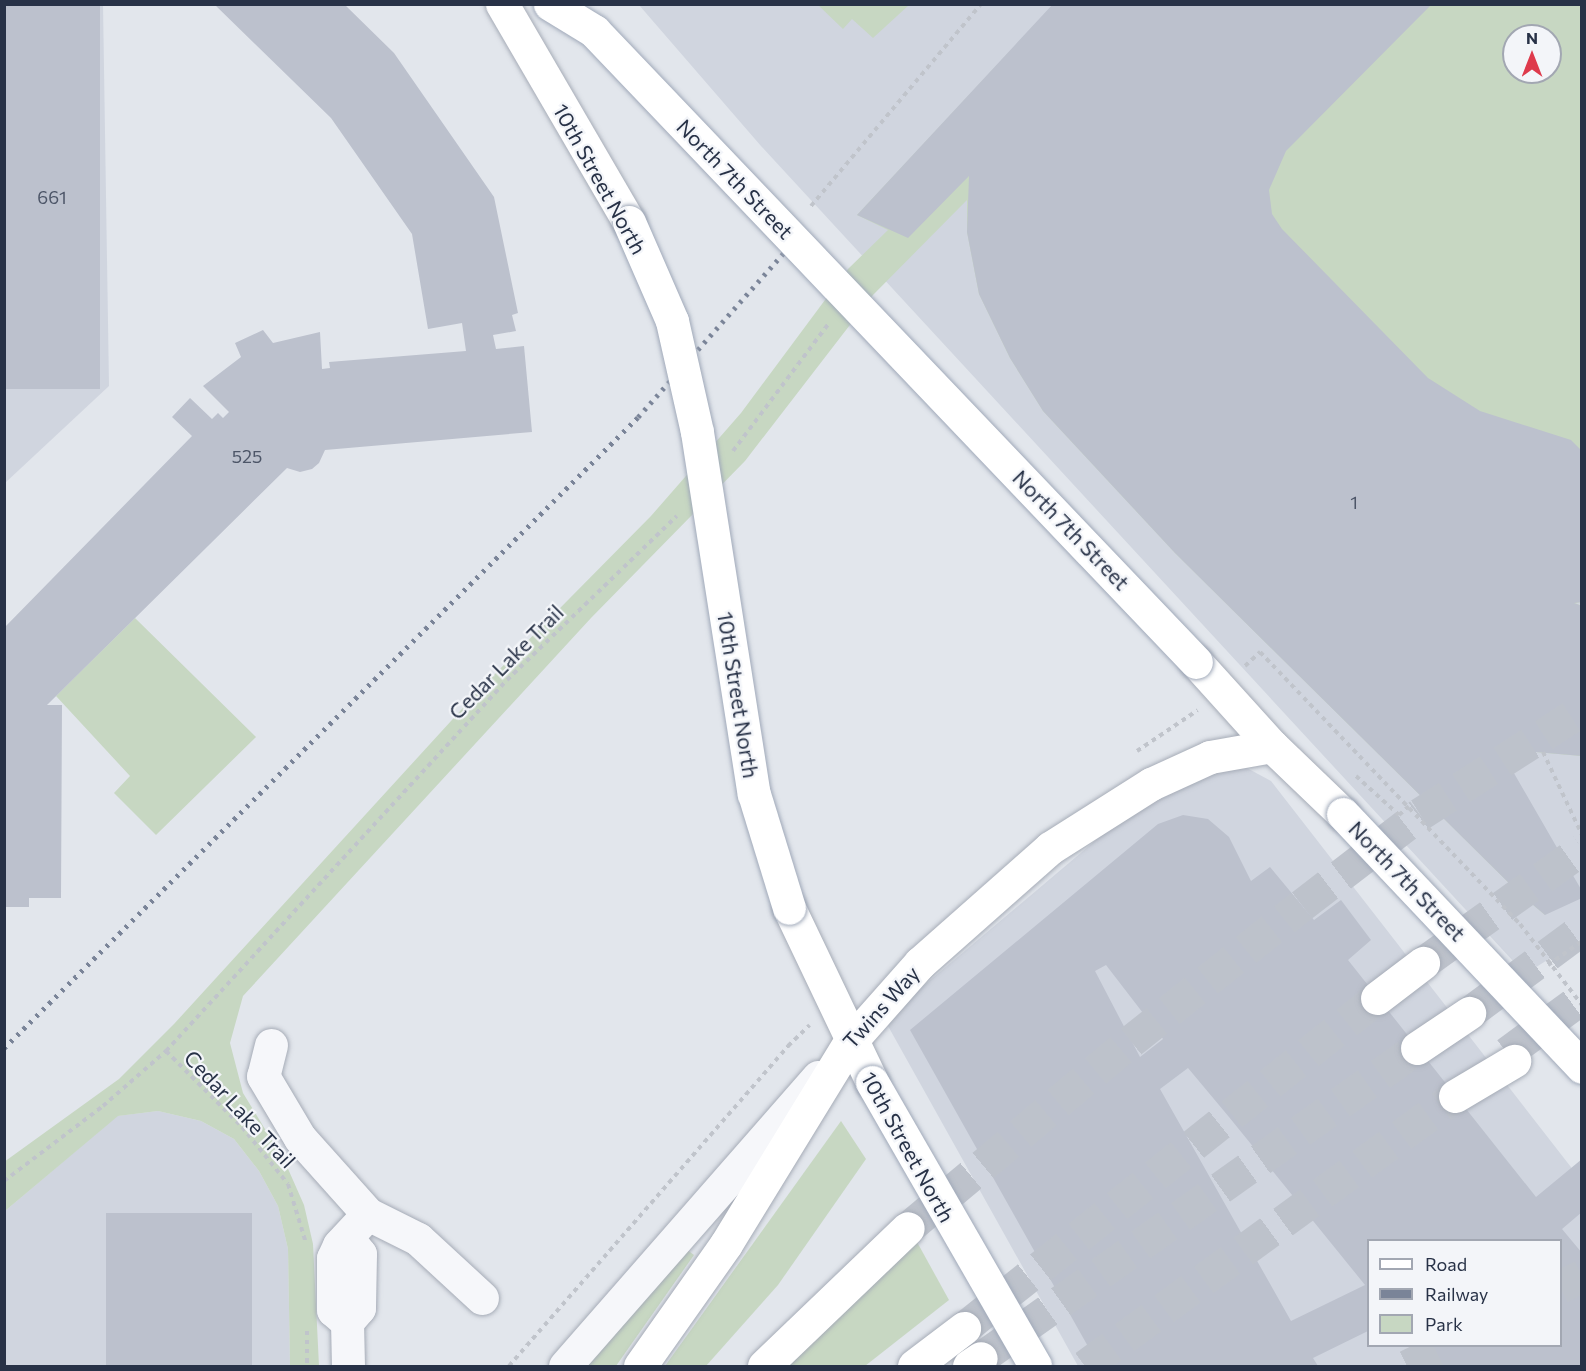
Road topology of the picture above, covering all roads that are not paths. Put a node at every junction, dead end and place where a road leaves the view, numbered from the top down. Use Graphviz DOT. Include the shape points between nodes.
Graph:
graph roads {
  1 [pos="502,4"];
  2 [pos="550,4"];
  3 [pos="1272,747"];
  4 [pos="1423,963"];
  5 [pos="1377,998"];
  6 [pos="1469,1013"];
  7 [pos="850,1042"];
  8 [pos="271,1046"];
  9 [pos="1417,1048"];
  10 [pos="1510,1057"];
  11 [pos="1581,1067"];
  12 [pos="1455,1096"];
  13 [pos="368,1214"];
  14 [pos="909,1228"];
  15 [pos="482,1298"];
  16 [pos="964,1328"];
  17 [pos="348,1366"];
  18 [pos="565,1366"];
  19 [pos="640,1366"];
  20 [pos="764,1366"];
  21 [pos="914,1366"];
  22 [pos="1035,1366"];
  1 -- 7 [label="main road, 10th Street North, bridge" via="628,222 672,321 697,432 754,794 789,908"];
  2 -- 3 [label="main road, North 7th Street, bridge" via="594,31 1196,662"];
  3 -- 7 [label="main road, Twins Way" via="1210,757 1171,775 1050,848 920,963"];
  3 -- 11 [label="main road, North 7th Street, bridge" via="1343,814"];
  4 -- 5 [label="main road"];
  6 -- 9 [label="main road"];
  7 -- 18 [label="street, Twins Way"];
  7 -- 19 [label="main road" via="726,1244"];
  7 -- 22 [label="main road, 10th Street North, bridge"];
  8 -- 13 [label="street" via="263,1076 300,1138"];
  10 -- 12 [label="main road"];
  13 -- 15 [label="street" via="418,1239"];
  13 -- 17 [label="street" via="339,1245 333,1258 332,1303 336,1315 347,1322"];
  14 -- 20 [label="main road"];
  16 -- 21 [label="main road"];
}
